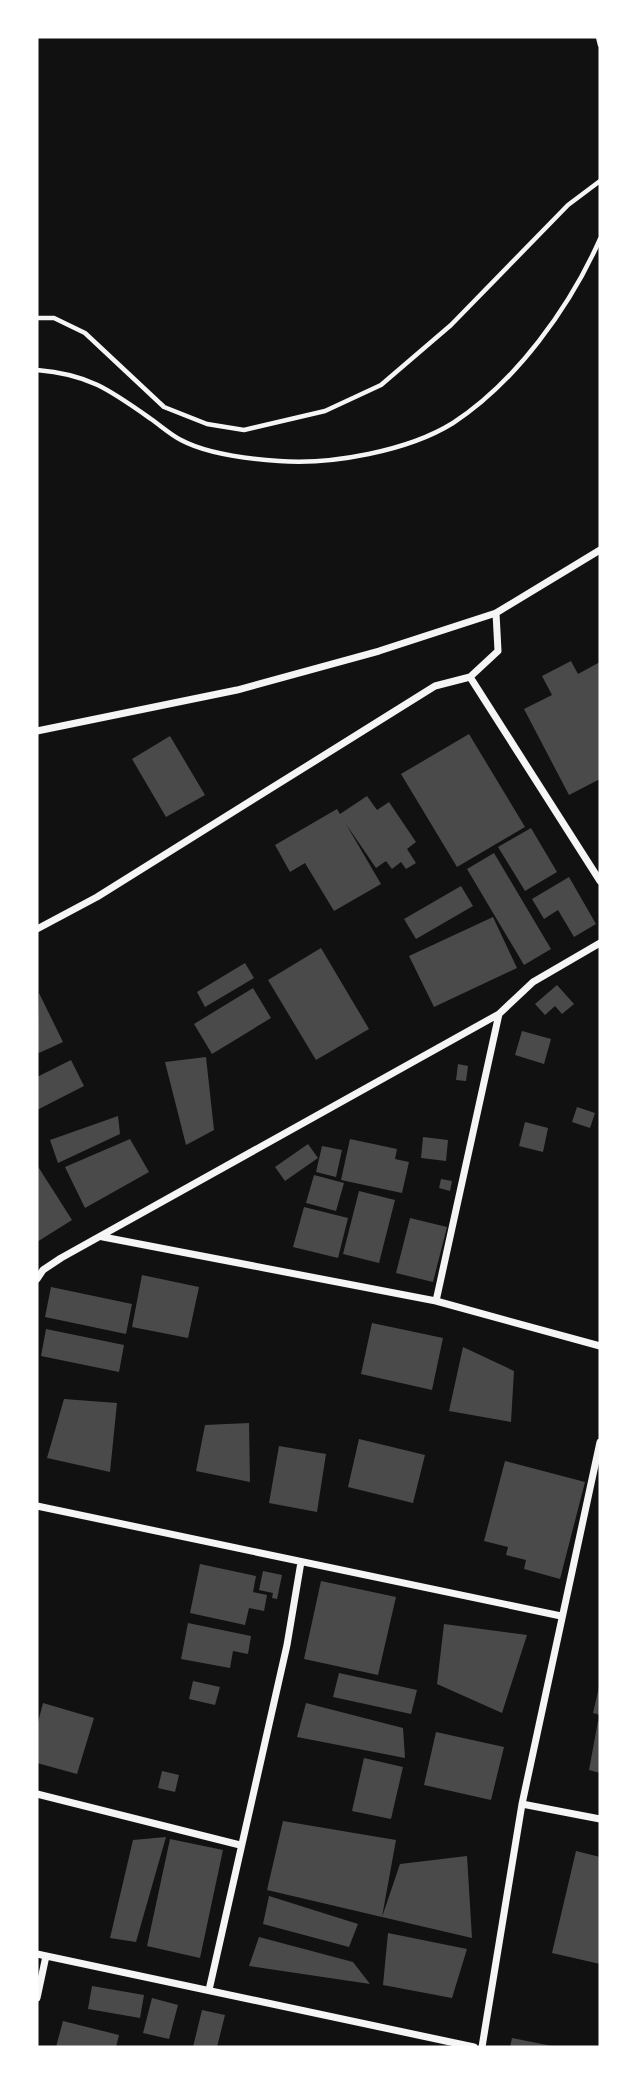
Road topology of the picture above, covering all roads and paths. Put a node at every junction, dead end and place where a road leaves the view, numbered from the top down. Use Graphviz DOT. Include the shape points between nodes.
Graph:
graph roads {
  1 [pos="598,37"];
  2 [pos="600,45"];
  3 [pos="600,181"];
  4 [pos="600,239"];
  5 [pos="37,318"];
  6 [pos="37,370"];
  7 [pos="600,550"];
  8 [pos="496,613"];
  9 [pos="470,677"];
  10 [pos="37,732"];
  11 [pos="600,881"];
  12 [pos="37,929"];
  13 [pos="600,943"];
  14 [pos="499,1014"];
  15 [pos="103,1237"];
  16 [pos="37,1279"];
  17 [pos="436,1301"];
  18 [pos="600,1346"];
  19 [pos="600,1442"];
  20 [pos="37,1506"];
  21 [pos="301,1562"];
  22 [pos="561,1616"];
  23 [pos="37,1794"];
  24 [pos="522,1804"];
  25 [pos="600,1819"];
  26 [pos="240,1845"];
  27 [pos="37,1954"];
  28 [pos="46,1956"];
  29 [pos="209,1990"];
  30 [pos="37,1998"];
  31 [pos="474,2047"];
  32 [pos="482,2047"];
  1 -- 2 [label="path"];
  3 -- 5 [label="path" via="568,205 452,325 381,385 326,411 244,430 207,424 164,407 85,333 54,318"];
  4 -- 6 [label="path" via="584,275 543,337 489,393 452,423 384,452 305,463 248,459 182,441 108,389 69,373"];
  7 -- 8 [label="street"];
  8 -- 9 [label="street" via="498,651"];
  8 -- 10 [label="street" via="237,690"];
  9 -- 11 [label="street"];
  9 -- 12 [label="street" via="435,686 97,897"];
  13 -- 14 [label="street" via="533,982"];
  14 -- 15 [label="street"];
  14 -- 17 [label="street"];
  15 -- 16 [label="street" via="61,1258"];
  15 -- 17 [label="street"];
  17 -- 18 [label="street"];
  19 -- 22 [label="street"];
  20 -- 21 [label="street"];
  21 -- 22 [label="street"];
  21 -- 26 [label="street" via="287,1645"];
  22 -- 24 [label="street"];
  23 -- 26 [label="street"];
  24 -- 25 [label="street"];
  24 -- 32 [label="street"];
  26 -- 29 [label="street"];
  27 -- 28 [label="street"];
  28 -- 29 [label="street"];
  28 -- 30 [label="street"];
  29 -- 31 [label="street"];
}
